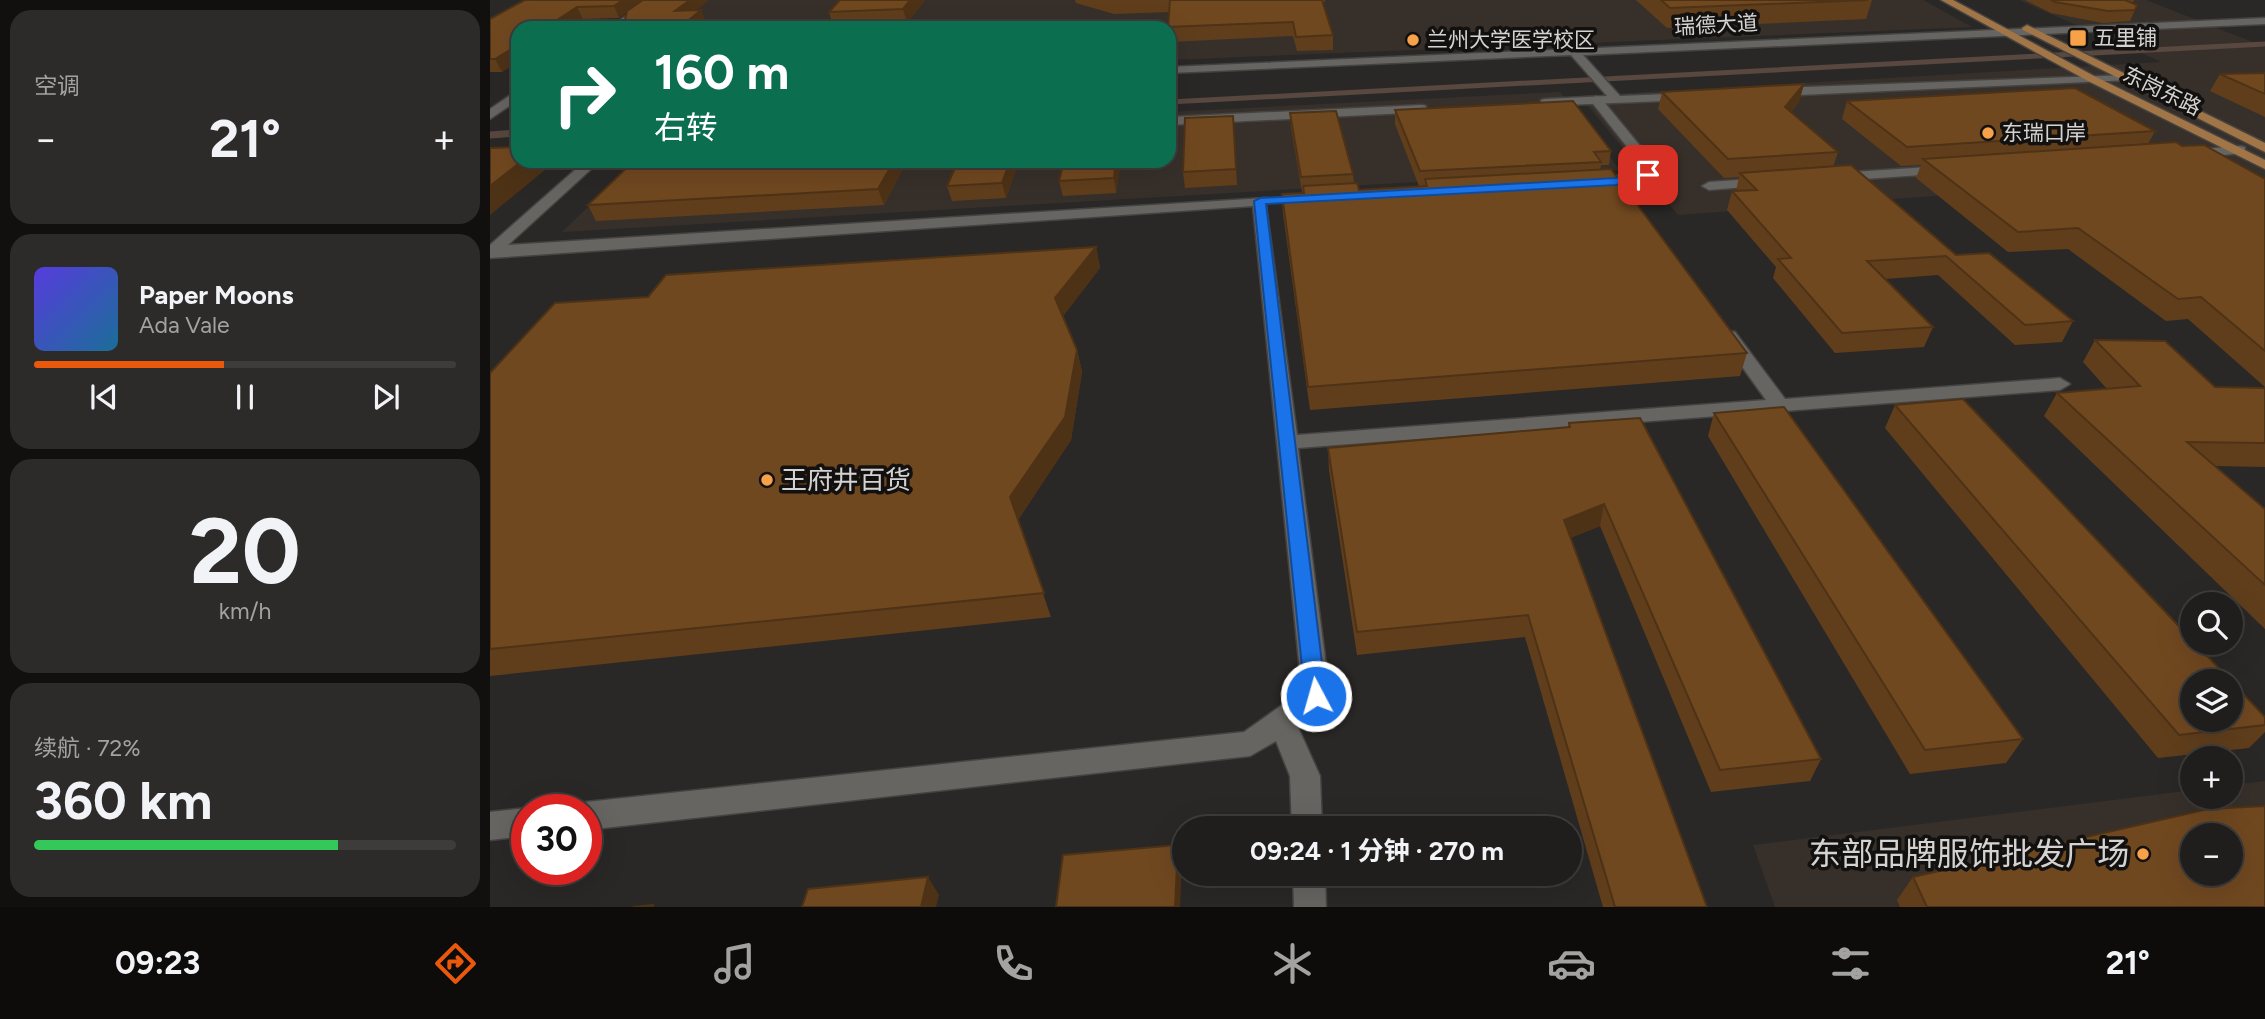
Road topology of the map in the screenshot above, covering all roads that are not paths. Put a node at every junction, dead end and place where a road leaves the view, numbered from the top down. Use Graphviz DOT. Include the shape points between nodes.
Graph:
graph roads {
  1 [pos="654,0"];
  2 [pos="1946,0"];
  3 [pos="2009,19"];
  4 [pos="624,21"];
  5 [pos="2265,21"];
  6 [pos="2034,32"];
  7 [pos="2004,33"];
  8 [pos="1574,52"];
  9 [pos="1176,70"];
  10 [pos="2127,78"];
  11 [pos="2092,79"];
  12 [pos="1767,93"];
  13 [pos="1612,94"];
  14 [pos="1697,96"];
  15 [pos="511,99"];
  16 [pos="1596,100"];
  17 [pos="1528,104"];
  18 [pos="1432,108"];
  19 [pos="491,109"];
  20 [pos="1176,121"];
  21 [pos="2265,148"];
  22 [pos="2240,150"];
  23 [pos="2170,155"];
  24 [pos="2265,165"];
  25 [pos="585,168"];
  26 [pos="1960,169"];
  27 [pos="1821,178"];
  28 [pos="1779,181"];
  29 [pos="1575,184"];
  30 [pos="1709,186"];
  31 [pos="491,252"];
  32 [pos="1723,327"];
  33 [pos="2060,384"];
  34 [pos="1780,405"];
  35 [pos="1287,442"];
  36 [pos="1282,721"];
  37 [pos="602,814"];
  38 [pos="1307,816"];
  39 [pos="511,824"];
  40 [pos="490,826"];
  41 [pos="1309,886"];
  42 [pos="1310,907"];
  1 -- 4 [label="street"];
  2 -- 7 [label="main road, 东岗东路"];
  3 -- 6 [label="main road, 东岗东路"];
  5 -- 6 [label="street, 瑞德大道"];
  6 -- 7 [label="street, 瑞德大道"];
  6 -- 10 [label="main road, 东岗东路"];
  7 -- 8 [label="street, 瑞德大道"];
  7 -- 11 [label="main road, 东岗东路"];
  8 -- 9 [label="street, 瑞德大道"];
  8 -- 13 [label="street"];
  10 -- 11 [label="street"];
  10 -- 21 [label="main road, 东岗东路"];
  11 -- 12 [label="street"];
  11 -- 22 [label="main road, 东岗东路"];
  13 -- 14 [label="street"];
  13 -- 16 [label="street"];
  15 -- 19 [label="street"];
  16 -- 17 [label="street"];
  16 -- 29 [label="street" via="1650,167 1648,175 1620,187"];
  18 -- 20 [label="street"];
  22 -- 23 [label="street"];
  22 -- 24 [label="main road, 东岗东路"];
  25 -- 31 [label="street"];
  26 -- 27 [label="street"];
  28 -- 30 [label="street"];
  31 -- 35 [label="street" via="1266,201"];
  32 -- 34 [label="street"];
  33 -- 34 [label="street"];
  34 -- 35 [label="street"];
  35 -- 36 [label="street" via="1316,696"];
  36 -- 37 [label="street" via="1251,744"];
  36 -- 38 [label="street" via="1305,776"];
  39 -- 40 [label="street"];
  41 -- 42 [label="street"];
}
